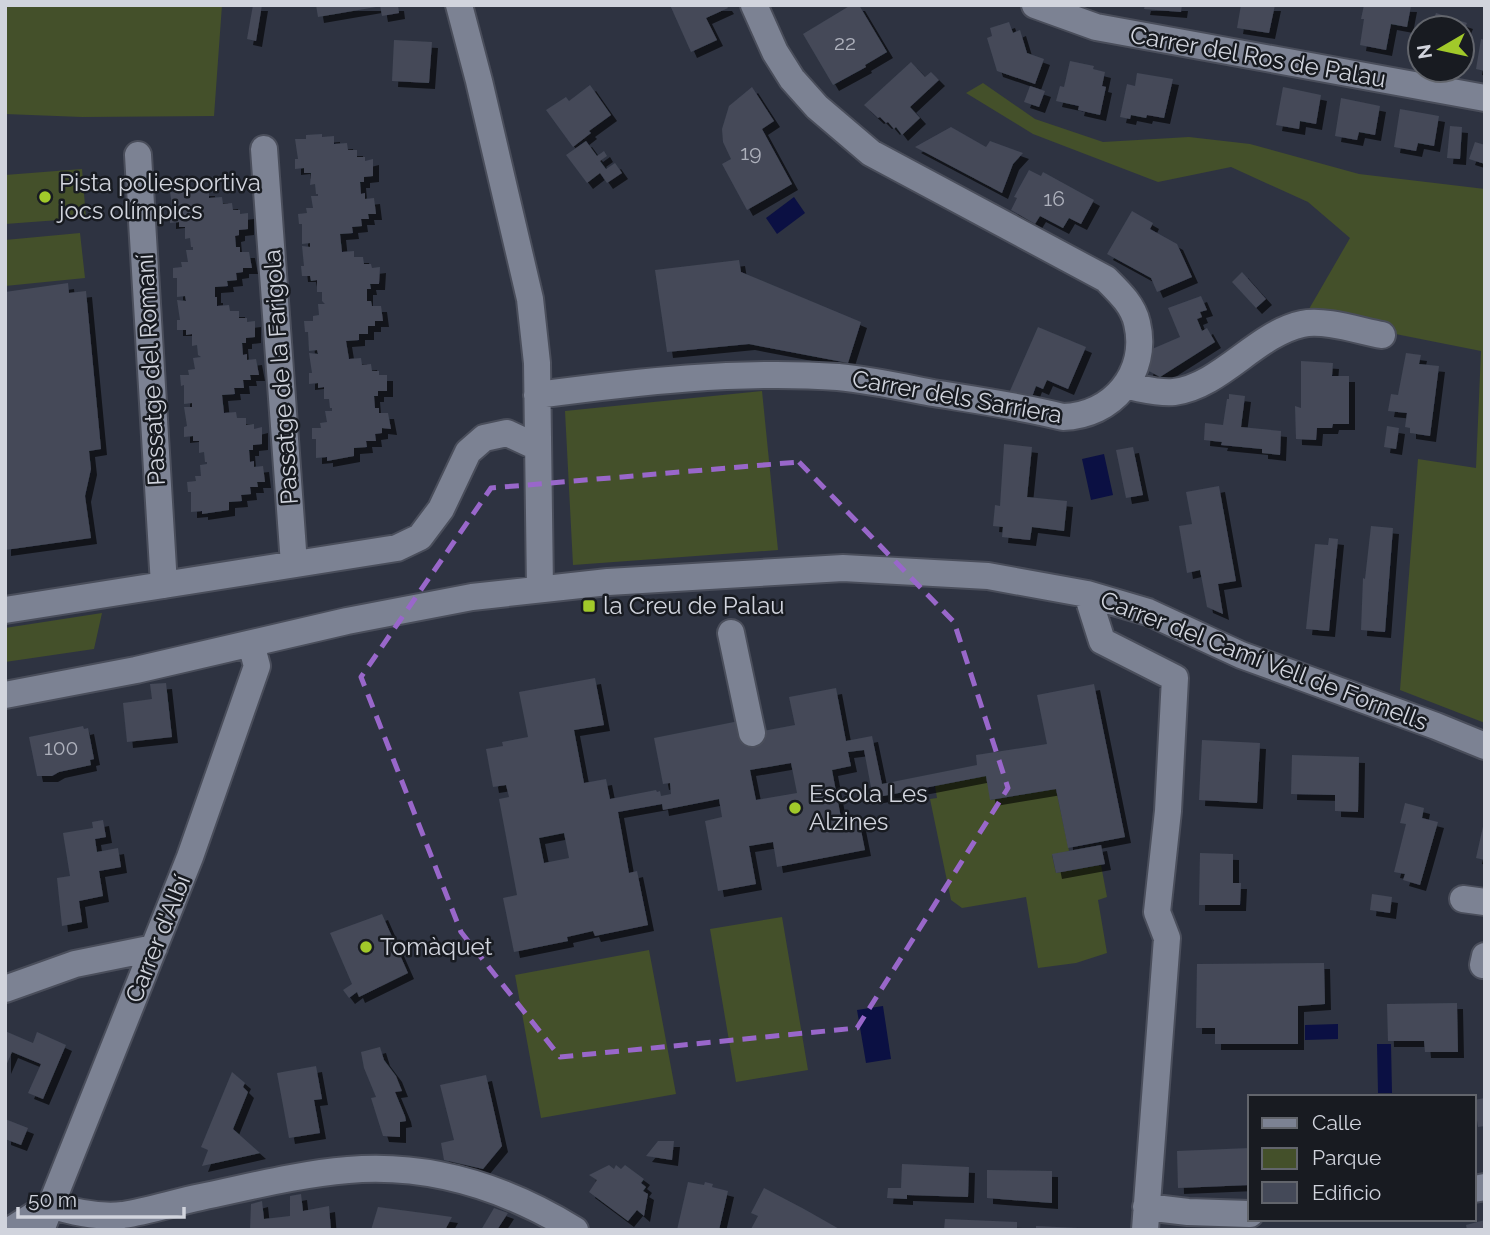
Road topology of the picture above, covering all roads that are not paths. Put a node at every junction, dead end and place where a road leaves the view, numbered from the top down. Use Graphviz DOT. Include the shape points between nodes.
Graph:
graph roads {
  1 [pos="458,5"];
  2 [pos="754,5"];
  3 [pos="1035,5"];
  4 [pos="1485,98"];
  5 [pos="264,149"];
  6 [pos="138,155"];
  7 [pos="1382,335"];
  8 [pos="1126,386"];
  9 [pos="537,395"];
  10 [pos="537,447"];
  11 [pos="294,564"];
  12 [pos="164,585"];
  13 [pos="540,589"];
  14 [pos="1087,594"];
  15 [pos="5,610"];
  16 [pos="731,633"];
  17 [pos="251,644"];
  18 [pos="5,695"];
  19 [pos="752,733"];
  20 [pos="1485,746"];
  21 [pos="154,948"];
  22 [pos="5,989"];
  23 [pos="1248,1214"];
  24 [pos="46,1218"];
  25 [pos="1145,1218"];
  26 [pos="121,1222"];
  27 [pos="11,1230"];
  28 [pos="575,1230"];
  1 -- 9 [label="street" via="530,299"];
  2 -- 8 [label="street" via="792,79 871,153 1106,279 1127,300 1140,342"];
  3 -- 4 [label="street, Carrer del Ros de Palau" via="1096,27"];
  5 -- 11 [label="street, Passatge de la Farigola"];
  6 -- 12 [label="street, Passatge del Romaní"];
  7 -- 8 [label="street" via="1304,323 1283,331 1195,386 1172,393"];
  8 -- 9 [label="street, Carrer dels Sarriera" via="1096,411 1063,417 867,381 797,375 748,375"];
  9 -- 10 [label="street"];
  10 -- 11 [label="street" via="507,433 484,438 468,452 441,509 420,537 397,548"];
  10 -- 13 [label="street"];
  11 -- 12 [label="street"];
  12 -- 15 [label="street"];
  13 -- 14 [label="street, Carrer del Camí Vell de Fornells" via="843,568 988,576"];
  13 -- 17 [label="street, Carrer del Camí Vell de Fornells" via="472,597"];
  14 -- 20 [label="street, Carrer del Camí Vell de Fornells" via="1148,612 1241,655"];
  14 -- 25 [label="street" via="1102,641 1175,678 1157,912 1167,938"];
  16 -- 19 [label="street"];
  17 -- 18 [label="street, Carrer del Camí Vell de Fornells"];
  17 -- 21 [label="street, Carrer d'Albí" via="257,666"];
  21 -- 22 [label="street" via="75,964"];
  21 -- 24 [label="street, Carrer d'Albí"];
  23 -- 25 [label="street" via="1188,1212"];
  24 -- 26 [label="street" via="78,1213"];
  24 -- 27 [label="street"];
  26 -- 28 [label="street" via="163,1205 318,1174 392,1170 433,1173 514,1196"];
}
